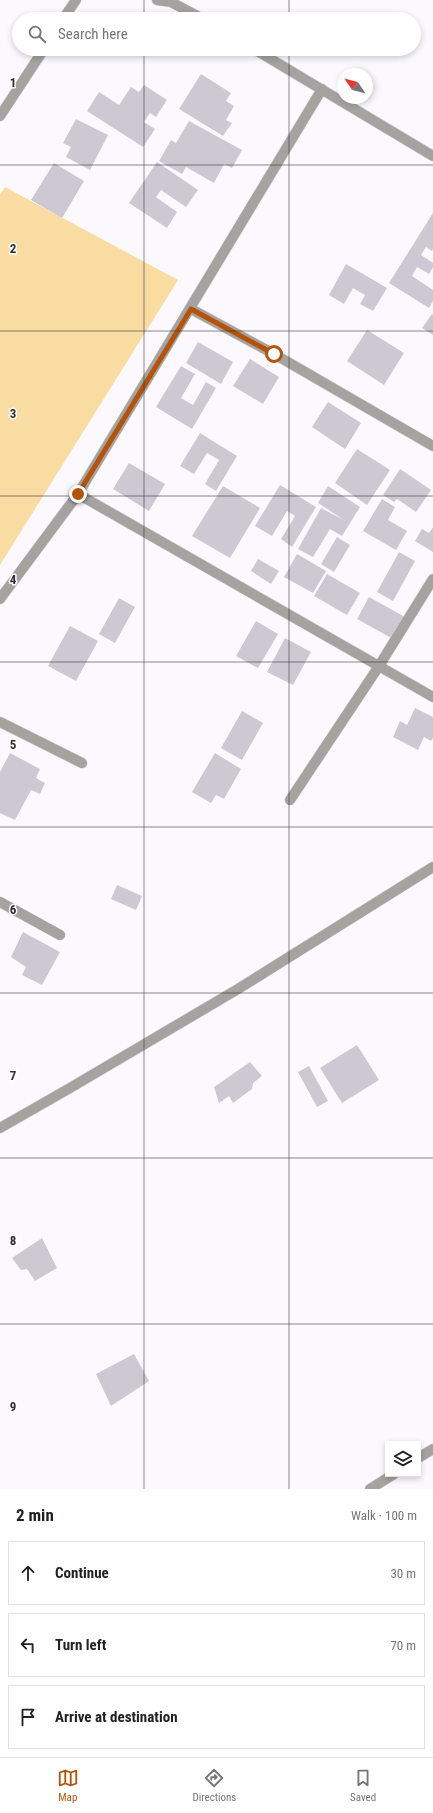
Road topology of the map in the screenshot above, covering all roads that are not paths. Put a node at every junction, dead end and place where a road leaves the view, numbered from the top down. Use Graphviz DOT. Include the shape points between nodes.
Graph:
graph roads {
  1 [pos="76,0"];
  2 [pos="157,0"];
  3 [pos="68,12"];
  4 [pos="189,12"];
  5 [pos="39,56"];
  6 [pos="266,56"];
  7 [pos="322,89"];
  8 [pos="0,116"];
  9 [pos="433,156"];
  10 [pos="191,309"];
  11 [pos="433,446"];
  12 [pos="78,494"];
  13 [pos="433,579"];
  14 [pos="0,599"];
  15 [pos="380,666"];
  16 [pos="433,697"];
  17 [pos="0,722"];
  18 [pos="82,762"];
  19 [pos="290,800"];
  20 [pos="433,867"];
  21 [pos="0,902"];
  22 [pos="60,936"];
  23 [pos="0,1128"];
  24 [pos="433,1449"];
  25 [pos="421,1456"];
  26 [pos="389,1477"];
  27 [pos="370,1489"];
  1 -- 3 [label="street"];
  2 -- 4 [label="street" via="170,2"];
  5 -- 8 [label="street"];
  6 -- 7 [label="street"];
  7 -- 9 [label="street"];
  7 -- 10 [label="street"];
  10 -- 11 [label="street"];
  10 -- 12 [label="street"];
  12 -- 14 [label="street"];
  12 -- 15 [label="street"];
  13 -- 15 [label="street"];
  15 -- 16 [label="street"];
  15 -- 19 [label="street"];
  17 -- 18 [label="street"];
  20 -- 23 [label="street" via="238,988"];
  21 -- 22 [label="street"];
  24 -- 25 [label="street"];
  26 -- 27 [label="street"];
}
